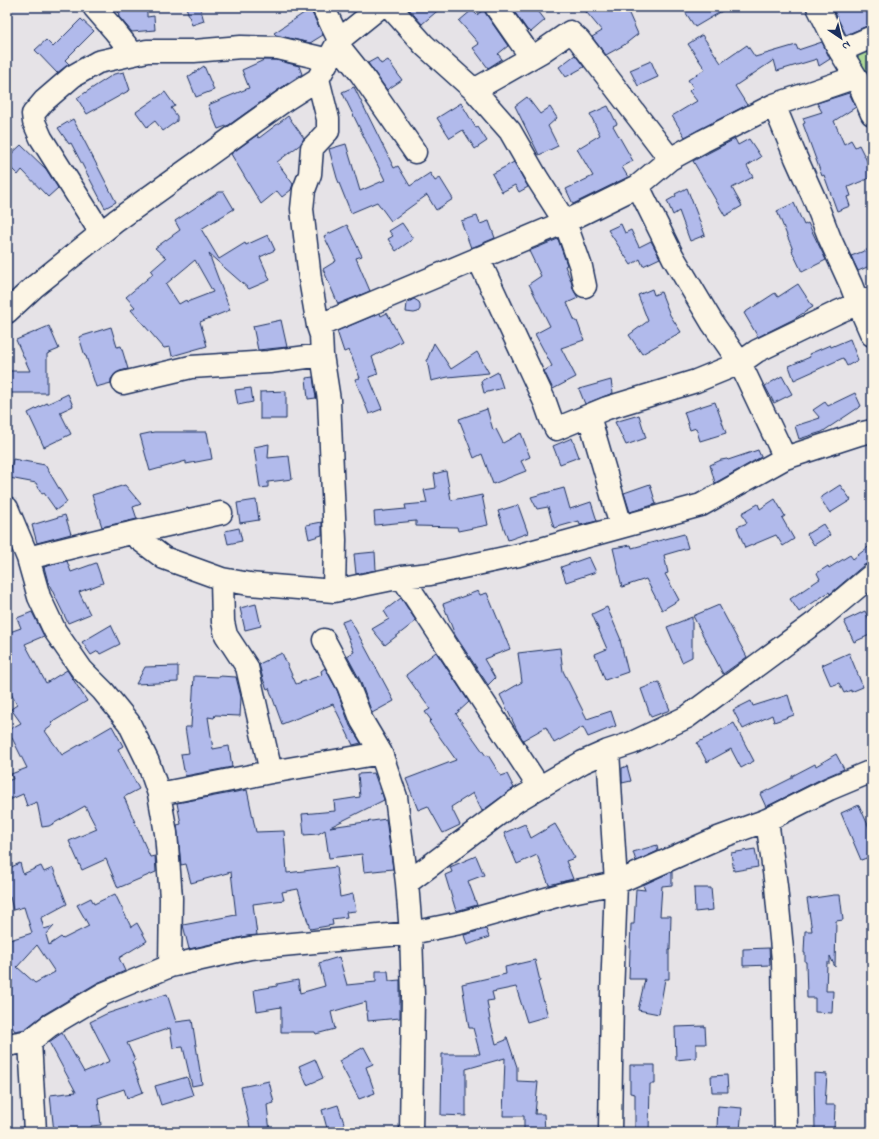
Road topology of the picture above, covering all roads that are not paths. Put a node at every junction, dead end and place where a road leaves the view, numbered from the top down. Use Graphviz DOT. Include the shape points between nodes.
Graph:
graph roads {
  1 [pos="94,7"];
  2 [pos="323,7"];
  3 [pos="380,7"];
  4 [pos="390,7"];
  5 [pos="496,7"];
  6 [pos="818,7"];
  7 [pos="872,37"];
  8 [pos="335,48"];
  9 [pos="840,51"];
  10 [pos="133,54"];
  11 [pos="531,57"];
  12 [pos="856,77"];
  13 [pos="318,79"];
  14 [pos="474,90"];
  15 [pos="774,105"];
  16 [pos="872,114"];
  17 [pos="415,152"];
  18 [pos="670,159"];
  19 [pos="638,186"];
  20 [pos="565,222"];
  21 [pos="101,233"];
  22 [pos="478,258"];
  23 [pos="585,286"];
  24 [pos="865,301"];
  25 [pos="7,312"];
  26 [pos="318,326"];
  27 [pos="872,336"];
  28 [pos="322,355"];
  29 [pos="740,363"];
  30 [pos="123,383"];
  31 [pos="589,416"];
  32 [pos="872,431"];
  33 [pos="785,458"];
  34 [pos="7,508"];
  35 [pos="221,513"];
  36 [pos="621,526"];
  37 [pos="131,533"];
  38 [pos="28,558"];
  39 [pos="872,575"];
  40 [pos="402,577"];
  41 [pos="222,579"];
  42 [pos="334,591"];
  43 [pos="324,640"];
  44 [pos="608,751"];
  45 [pos="381,753"];
  46 [pos="872,771"];
  47 [pos="271,772"];
  48 [pos="539,788"];
  49 [pos="159,794"];
  50 [pos="767,820"];
  51 [pos="406,883"];
  52 [pos="616,883"];
  53 [pos="411,933"];
  54 [pos="170,966"];
  55 [pos="30,1042"];
  56 [pos="7,1045"];
  57 [pos="35,1132"];
  58 [pos="412,1132"];
  59 [pos="610,1132"];
  60 [pos="786,1132"];
  1 -- 10 [label="street"];
  2 -- 8 [label="street"];
  3 -- 8 [label="street"];
  4 -- 14 [label="street" via="424,45"];
  5 -- 11 [label="street"];
  6 -- 9 [label="street"];
  7 -- 9 [label="street"];
  8 -- 10 [label="street" via="241,47 147,51"];
  8 -- 13 [label="street"];
  8 -- 17 [label="street" via="361,74"];
  9 -- 12 [label="street"];
  10 -- 21 [label="street" via="98,62 73,76 33,114 41,138"];
  11 -- 14 [label="street"];
  11 -- 18 [label="street" via="570,32 579,40"];
  12 -- 15 [label="street"];
  12 -- 16 [label="street"];
  13 -- 21 [label="street"];
  13 -- 26 [label="street" via="328,119 328,132 312,148 310,174 304,190 302,209"];
  14 -- 20 [label="street" via="510,131"];
  15 -- 18 [label="street"];
  15 -- 24 [label="street" via="851,285"];
  18 -- 19 [label="street"];
  19 -- 20 [label="street"];
  19 -- 29 [label="street" via="673,257"];
  20 -- 22 [label="street"];
  20 -- 23 [label="street" via="582,267"];
  21 -- 25 [label="street"];
  22 -- 26 [label="street"];
  22 -- 31 [label="street" via="556,429"];
  24 -- 27 [label="street"];
  24 -- 29 [label="street" via="757,351"];
  26 -- 28 [label="street"];
  28 -- 30 [label="street" via="269,362 191,367"];
  28 -- 42 [label="street" via="330,408 335,540"];
  29 -- 31 [label="street" via="696,381 607,408"];
  29 -- 33 [label="street"];
  31 -- 36 [label="street"];
  32 -- 33 [label="street"];
  33 -- 36 [label="street" via="701,505"];
  34 -- 38 [label="street"];
  35 -- 37 [label="street"];
  36 -- 40 [label="street" via="519,555 430,574"];
  37 -- 38 [label="street"];
  37 -- 41 [label="street" via="164,558"];
  38 -- 49 [label="street" via="38,598 55,632 82,670 130,723"];
  39 -- 44 [label="street" via="817,621 687,717 632,743"];
  40 -- 42 [label="street"];
  40 -- 48 [label="street"];
  41 -- 42 [label="street" via="249,584"];
  41 -- 47 [label="street" via="223,622 226,635 247,667"];
  43 -- 45 [label="street" via="348,685 362,721"];
  44 -- 48 [label="street" via="583,762"];
  44 -- 52 [label="street"];
  45 -- 47 [label="street"];
  45 -- 51 [label="street" via="396,797"];
  46 -- 50 [label="street"];
  47 -- 49 [label="street"];
  48 -- 51 [label="street" via="516,801"];
  49 -- 54 [label="street" via="166,833 171,898"];
  50 -- 52 [label="street" via="718,838"];
  50 -- 60 [label="street" via="783,960"];
  51 -- 53 [label="street"];
  52 -- 53 [label="street"];
  52 -- 59 [label="street"];
  53 -- 54 [label="street" via="250,948"];
  53 -- 58 [label="street"];
  54 -- 55 [label="street" via="104,994 49,1026"];
  55 -- 56 [label="street"];
  55 -- 57 [label="street"];
}
